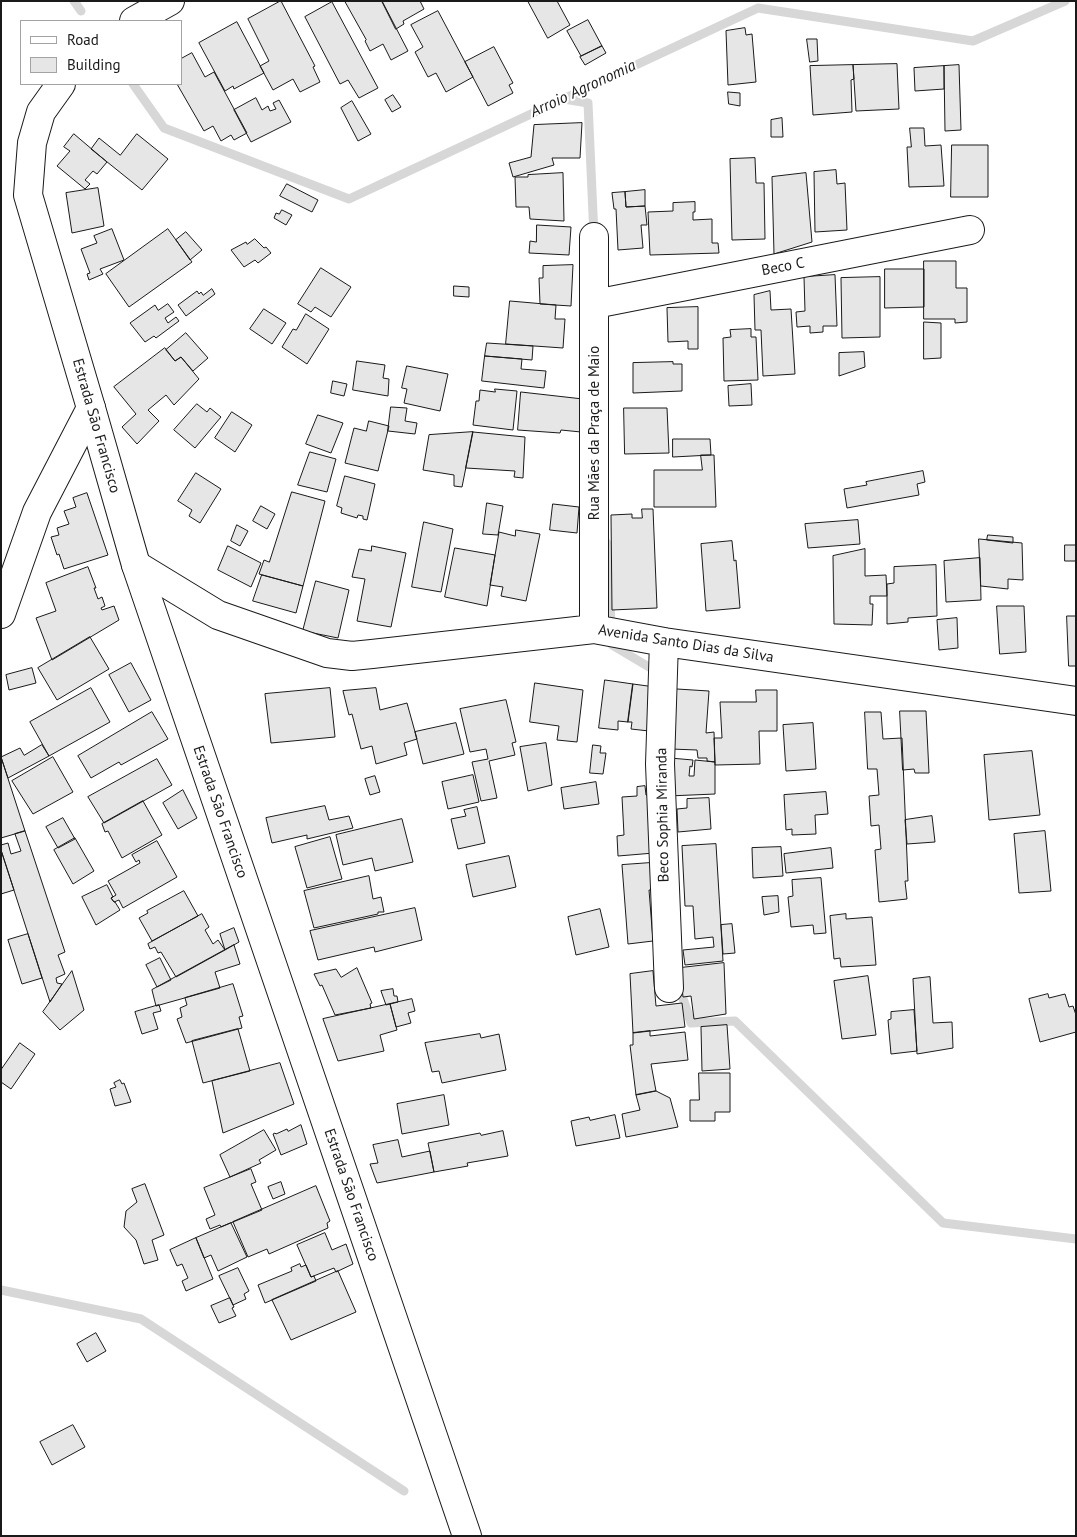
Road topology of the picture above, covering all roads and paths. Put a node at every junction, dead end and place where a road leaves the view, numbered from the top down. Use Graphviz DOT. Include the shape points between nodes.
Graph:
graph roads {
  1 [pos="170,1"];
  2 [pos="136,20"];
  3 [pos="60,85"];
  4 [pos="970,230"];
  5 [pos="594,237"];
  6 [pos="595,304"];
  7 [pos="92,408"];
  8 [pos="136,565"];
  9 [pos="1,614"];
  10 [pos="594,629"];
  11 [pos="664,642"];
  12 [pos="1076,701"];
  13 [pos="669,988"];
  14 [pos="467,1536"];
  1 -- 2 [label="street"];
  3 -- 7 [label="street, Estrada São Francisco" via="41,112 32,143 28,195"];
  4 -- 6 [label="street, Beco C"];
  5 -- 6 [label="street, Rua Mães da Praça de Maio"];
  6 -- 10 [label="street, Rua Mães da Praça de Maio"];
  7 -- 8 [label="street, Estrada São Francisco"];
  7 -- 9 [label="street" via="37,512"];
  8 -- 10 [label="street, Avenida Santo Dias da Silva" via="218,615 327,653 352,656"];
  8 -- 14 [label="street, Estrada São Francisco"];
  10 -- 11 [label="street, Avenida Santo Dias da Silva"];
  11 -- 12 [label="street, Avenida Santo Dias da Silva"];
  11 -- 13 [label="street, Beco Sophia Miranda" via="660,764"];
}
